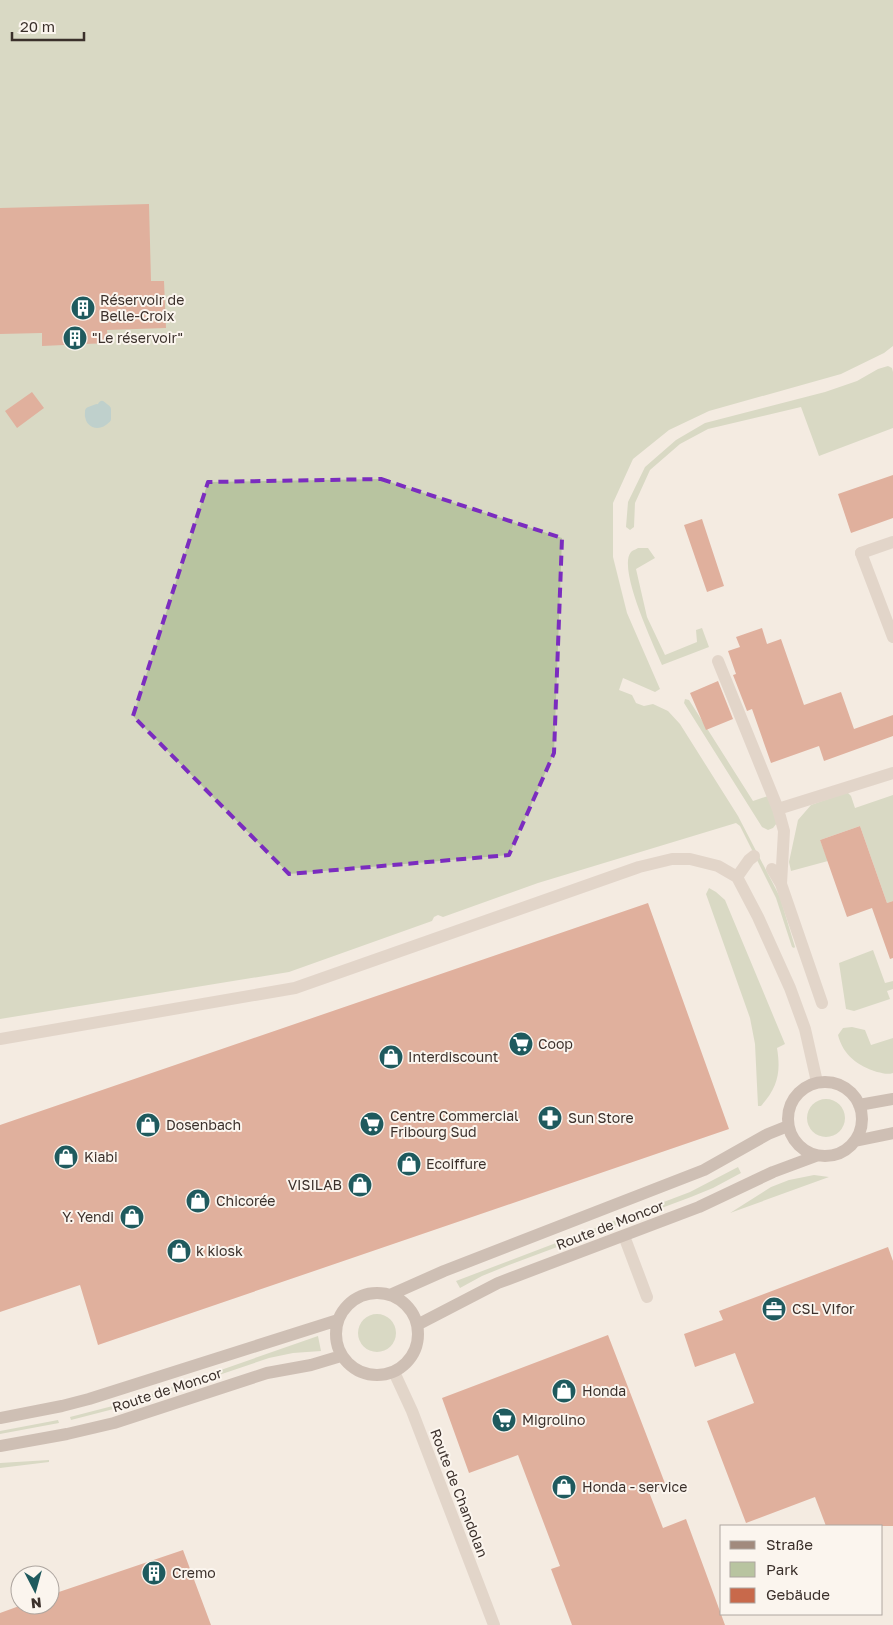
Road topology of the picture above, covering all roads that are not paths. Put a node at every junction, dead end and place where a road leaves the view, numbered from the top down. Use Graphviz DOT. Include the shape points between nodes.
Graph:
graph roads {
  1 [pos="893,542"];
  2 [pos="893,637"];
  3 [pos="718,661"];
  4 [pos="893,773"];
  5 [pos="778,809"];
  6 [pos="754,856"];
  7 [pos="772,869"];
  8 [pos="737,877"];
  9 [pos="781,884"];
  10 [pos="822,1004"];
  11 [pos="0,1039"];
  12 [pos="818,1082"];
  13 [pos="893,1099"];
  14 [pos="859,1104"];
  15 [pos="788,1126"];
  16 [pos="893,1133"];
  17 [pos="855,1141"];
  18 [pos="816,1156"];
  19 [pos="624,1236"];
  20 [pos="390,1295"];
  21 [pos="647,1297"];
  22 [pos="338,1320"];
  23 [pos="417,1325"];
  24 [pos="341,1356"];
  25 [pos="394,1372"];
  26 [pos="0,1418"];
  27 [pos="0,1446"];
  28 [pos="494,1625"];
  1 -- 2 [label="street" via="861,554"];
  3 -- 5 [label="street"];
  4 -- 5 [label="street"];
  5 -- 9 [label="street" via="784,832"];
  6 -- 8 [label="street"];
  7 -- 9 [label="street"];
  8 -- 11 [label="street" via="718,866 690,859 672,859 579,887 295,988"];
  8 -- 12 [label="street" via="790,988 805,1029"];
  9 -- 10 [label="street"];
  12 -- 14 [label="main road" via="842,1085"];
  12 -- 15 [label="main road" via="804,1088 794,1098 788,1113"];
  13 -- 14 [label="main road"];
  14 -- 17 [label="main road" via="861,1129"];
  15 -- 18 [label="main road" via="799,1146"];
  15 -- 20 [label="main road, Route de Moncor" via="704,1170"];
  16 -- 17 [label="main road"];
  17 -- 18 [label="main road" via="838,1154"];
  18 -- 19 [label="main road, Route de Moncor"];
  19 -- 21 [label="street"];
  19 -- 23 [label="main road, Route de Moncor" via="498,1283"];
  20 -- 22 [label="main road" via="380,1293 358,1297 342,1311"];
  20 -- 23 [label="main road" via="408,1307"];
  22 -- 24 [label="main road" via="335,1336"];
  22 -- 26 [label="main road, Route de Moncor" via="89,1399"];
  23 -- 25 [label="main road" via="416,1348 404,1366"];
  24 -- 25 [label="main road" via="364,1374 374,1376"];
  24 -- 27 [label="main road, Route de Moncor" via="267,1373 114,1423"];
  25 -- 28 [label="street, Route de Chandolan"];
}
